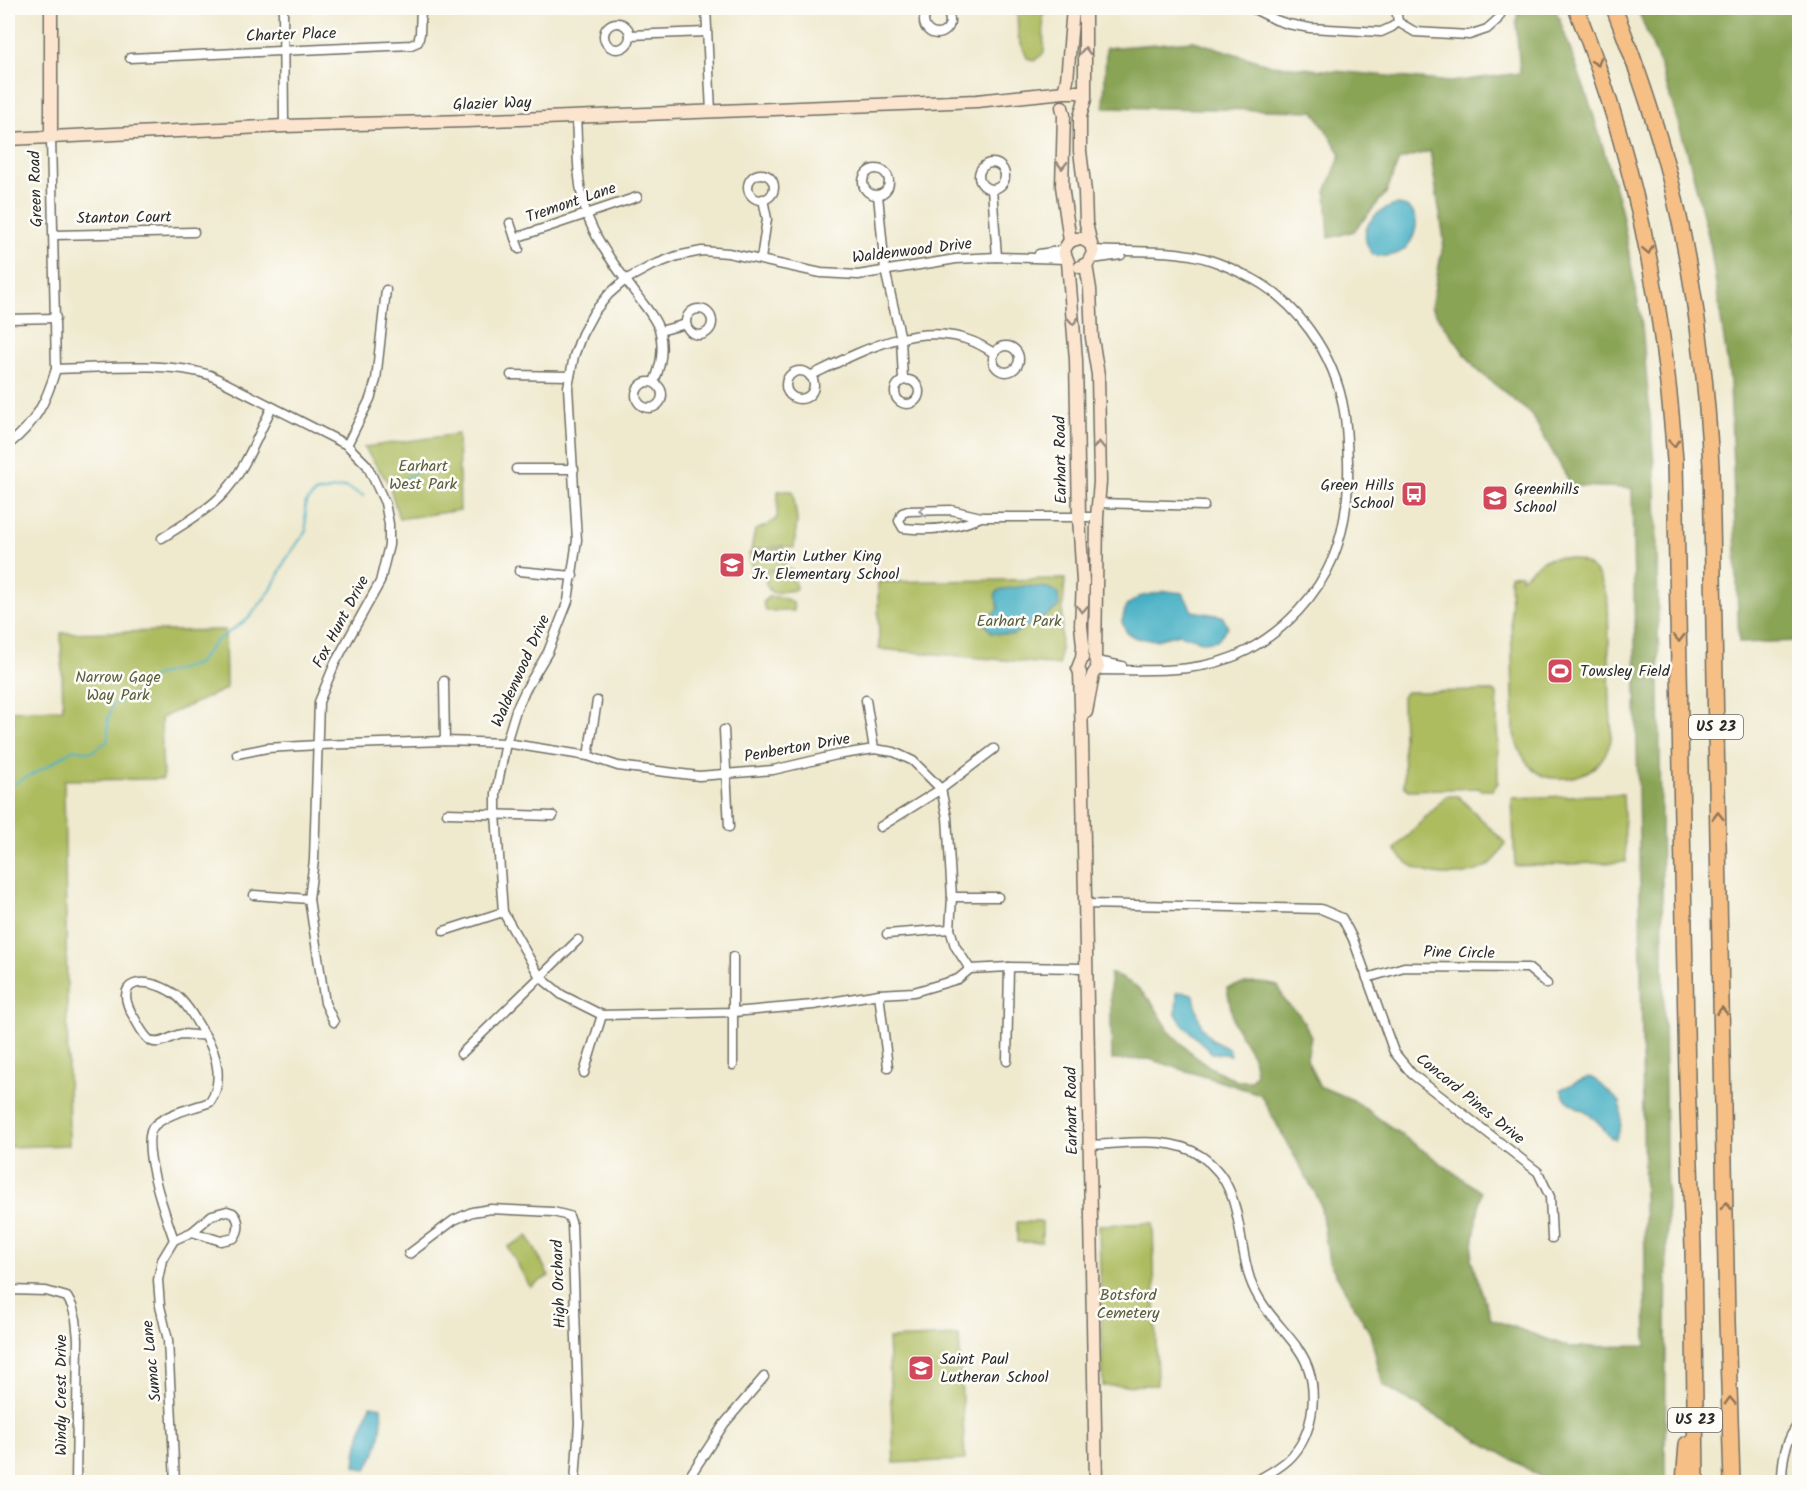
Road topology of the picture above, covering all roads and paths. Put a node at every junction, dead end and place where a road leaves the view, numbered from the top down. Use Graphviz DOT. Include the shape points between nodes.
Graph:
graph roads {
  1 [pos="51,8"];
  2 [pos="283,8"];
  3 [pos="421,8"];
  4 [pos="706,8"];
  5 [pos="1079,8"];
  6 [pos="1150,8"];
  7 [pos="1252,8"];
  8 [pos="1396,8"];
  9 [pos="1504,8"];
  10 [pos="1576,8"];
  11 [pos="1614,8"];
  12 [pos="1398,22"];
  13 [pos="706,32"];
  14 [pos="630,35"];
  15 [pos="283,50"];
  16 [pos="130,58"];
  17 [pos="1061,99"];
  18 [pos="1083,100"];
  19 [pos="711,112"];
  20 [pos="576,117"];
  21 [pos="284,126"];
  22 [pos="51,137"];
  23 [pos="8,139"];
  24 [pos="992,189"];
  25 [pos="878,195"];
  26 [pos="637,197"];
  27 [pos="763,199"];
  28 [pos="587,214"];
  29 [pos="510,223"];
  30 [pos="194,232"];
  31 [pos="54,235"];
  32 [pos="516,238"];
  33 [pos="519,249"];
  34 [pos="1067,253"];
  35 [pos="1090,254"];
  36 [pos="997,257"];
  37 [pos="761,259"];
  38 [pos="885,270"];
  39 [pos="626,280"];
  40 [pos="386,290"];
  41 [pos="56,318"];
  42 [pos="8,320"];
  43 [pos="686,324"];
  44 [pos="660,331"];
  45 [pos="901,339"];
  46 [pos="994,353"];
  47 [pos="56,369"];
  48 [pos="511,375"];
  49 [pos="570,376"];
  50 [pos="810,376"];
  51 [pos="903,380"];
  52 [pos="654,382"];
  53 [pos="272,407"];
  54 [pos="8,445"];
  55 [pos="347,445"];
  56 [pos="516,469"];
  57 [pos="574,470"];
  58 [pos="1098,503"];
  59 [pos="1204,506"];
  60 [pos="981,517"];
  61 [pos="1078,517"];
  62 [pos="1097,517"];
  63 [pos="162,538"];
  64 [pos="519,571"];
  65 [pos="573,576"];
  66 [pos="1091,666"];
  67 [pos="444,681"];
  68 [pos="866,700"];
  69 [pos="597,701"];
  70 [pos="724,730"];
  71 [pos="445,741"];
  72 [pos="506,743"];
  73 [pos="318,745"];
  74 [pos="874,749"];
  75 [pos="994,749"];
  76 [pos="237,754"];
  77 [pos="588,756"];
  78 [pos="727,775"];
  79 [pos="941,789"];
  80 [pos="447,813"];
  81 [pos="496,814"];
  82 [pos="553,816"];
  83 [pos="729,827"];
  84 [pos="880,827"];
  85 [pos="254,896"];
  86 [pos="952,897"];
  87 [pos="998,897"];
  88 [pos="309,899"];
  89 [pos="1084,904"];
  90 [pos="503,912"];
  91 [pos="950,929"];
  92 [pos="444,931"];
  93 [pos="886,934"];
  94 [pos="578,940"];
  95 [pos="733,957"];
  96 [pos="1009,967"];
  97 [pos="1086,968"];
  98 [pos="970,969"];
  99 [pos="540,977"];
  100 [pos="1367,978"];
  101 [pos="1547,984"];
  102 [pos="879,994"];
  103 [pos="733,1012"];
  104 [pos="602,1015"];
  105 [pos="334,1022"];
  106 [pos="205,1035"];
  107 [pos="461,1054"];
  108 [pos="1007,1061"];
  109 [pos="733,1065"];
  110 [pos="888,1066"];
  111 [pos="584,1073"];
  112 [pos="1090,1145"];
  113 [pos="192,1232"];
  114 [pos="1551,1238"];
  115 [pos="174,1240"];
  116 [pos="409,1254"];
  117 [pos="8,1290"];
  118 [pos="1694,1357"];
  119 [pos="764,1377"];
  120 [pos="1800,1422"];
  121 [pos="76,1482"];
  122 [pos="175,1482"];
  123 [pos="575,1482"];
  124 [pos="686,1482"];
  125 [pos="1096,1482"];
  126 [pos="1254,1482"];
  127 [pos="1684,1482"];
  128 [pos="1696,1482"];
  129 [pos="1734,1482"];
  130 [pos="1782,1482"];
  1 -- 22 [label="street, Green Road"];
  2 -- 15 [label="street"];
  3 -- 15 [label="street, Charter Place" via="418,42 411,45"];
  4 -- 13 [label="street"];
  5 -- 6 [label="street"];
  5 -- 17 [label="street, Earhart Road"];
  18 -- 5 [label="street, Earhart Road, one-way"];
  7 -- 12 [label="street" via="1276,20 1310,28 1381,32"];
  8 -- 12 [label="street"];
  9 -- 12 [label="street" via="1487,29 1469,35 1415,32"];
  10 -- 118 [label="highway, US 23, one-way" via="1604,82 1632,179 1656,295 1671,406"];
  129 -- 11 [label="highway, US 23, one-way" via="1727,1322 1712,489 1707,401 1673,190 1637,68"];
  13 -- 14 [label="street"];
  13 -- 19 [label="street"];
  15 -- 16 [label="street, Charter Place"];
  15 -- 21 [label="street"];
  17 -- 18 [label="street" via="1077,92"];
  17 -- 19 [label="street, Glazier Way"];
  17 -- 34 [label="street, Earhart Road, one-way"];
  18 -- 35 [label="street, Earhart Road" via="1080,151"];
  19 -- 20 [label="street, Glazier Way"];
  20 -- 21 [label="street, Glazier Way"];
  20 -- 28 [label="street" via="577,165"];
  21 -- 22 [label="street, Glazier Way"];
  22 -- 23 [label="street, Glazier Way"];
  22 -- 31 [label="street, Green Road"];
  24 -- 36 [label="street, Waldenwood Drive"];
  25 -- 38 [label="street"];
  26 -- 28 [label="street, Tremont Lane"];
  27 -- 37 [label="street" via="767,219"];
  28 -- 32 [label="street, Tremont Lane"];
  28 -- 39 [label="street" via="603,247"];
  29 -- 32 [label="street, Tremont Lane"];
  30 -- 31 [label="street, Stanton Court"];
  31 -- 41 [label="street, Green Road"];
  32 -- 33 [label="street, Tremont Lane"];
  34 -- 35 [label="street" via="1078,267"];
  34 -- 35 [label="street" via="1079,238"];
  34 -- 36 [label="street, Waldenwood Drive"];
  34 -- 61 [label="street, Earhart Road, one-way" via="1076,360"];
  58 -- 35 [label="street, Earhart Road, one-way" via="1098,375 1092,338"];
  35 -- 66 [label="street" via="1184,254 1245,274 1276,295 1314,336 1336,379 1347,430 1349,486 1342,533 1320,584 1300,610 1266,639 1226,660 1188,668"];
  36 -- 38 [label="street, Waldenwood Drive"];
  37 -- 38 [label="street, Waldenwood Drive" via="821,273 858,275"];
  37 -- 39 [label="street, Waldenwood Drive" via="702,251 676,256"];
  38 -- 45 [label="street"];
  39 -- 44 [label="street"];
  39 -- 49 [label="street, Waldenwood Drive" via="594,312 582,334"];
  40 -- 55 [label="street" via="376,380"];
  41 -- 42 [label="street"];
  41 -- 47 [label="street, Green Road"];
  43 -- 44 [label="street"];
  44 -- 52 [label="street" via="660,367"];
  45 -- 46 [label="street" via="949,336 973,341"];
  45 -- 50 [label="street" via="874,345"];
  45 -- 51 [label="street"];
  47 -- 53 [label="street, Fox Hunt Drive" via="190,369 232,385"];
  47 -- 54 [label="street, Green Road" via="39,413"];
  48 -- 49 [label="street"];
  49 -- 57 [label="street, Waldenwood Drive"];
  53 -- 55 [label="street, Fox Hunt Drive"];
  53 -- 63 [label="street" via="234,481 212,504"];
  55 -- 73 [label="street, Fox Hunt Drive" via="367,465 385,503 388,545 380,582 325,684 319,702"];
  56 -- 57 [label="street"];
  57 -- 65 [label="street, Waldenwood Drive" via="577,540"];
  58 -- 59 [label="street"];
  58 -- 62 [label="street, Earhart Road"];
  60 -- 60 [label="street, one-way" via="951,510 908,512 902,513 899,521 903,528 952,528"];
  60 -- 61 [label="street"];
  61 -- 62 [label="street"];
  61 -- 66 [label="street, Earhart Road, one-way"];
  62 -- 66 [label="street, Earhart Road"];
  64 -- 65 [label="street"];
  65 -- 72 [label="street, Waldenwood Drive" via="560,624 526,689"];
  66 -- 89 [label="street, Earhart Road" via="1082,739"];
  67 -- 71 [label="street"];
  68 -- 74 [label="street"];
  69 -- 77 [label="street"];
  70 -- 78 [label="street"];
  71 -- 72 [label="street, Penberton Drive"];
  71 -- 73 [label="street, Penberton Drive"];
  72 -- 77 [label="street, Penberton Drive"];
  72 -- 81 [label="street, Waldenwood Drive"];
  73 -- 76 [label="street, Penberton Drive"];
  73 -- 88 [label="street, Fox Hunt Drive"];
  74 -- 78 [label="street, Penberton Drive" via="773,770"];
  74 -- 79 [label="street, Penberton Drive" via="894,752 913,761"];
  75 -- 79 [label="street"];
  77 -- 78 [label="street, Penberton Drive" via="670,774"];
  78 -- 83 [label="street"];
  79 -- 84 [label="street"];
  79 -- 86 [label="street" via="947,817"];
  80 -- 81 [label="street"];
  81 -- 82 [label="street"];
  81 -- 90 [label="street, Waldenwood Drive"];
  85 -- 88 [label="street"];
  86 -- 87 [label="street"];
  86 -- 91 [label="street"];
  88 -- 105 [label="street, Fox Hunt Drive" via="325,1004"];
  89 -- 97 [label="street, Earhart Road"];
  89 -- 100 [label="street, Concord Pines Drive" via="1322,909 1342,918"];
  90 -- 92 [label="street"];
  90 -- 99 [label="street, Waldenwood Drive"];
  91 -- 93 [label="street"];
  91 -- 98 [label="street" via="955,946"];
  94 -- 99 [label="street"];
  95 -- 103 [label="street"];
  96 -- 97 [label="street, Waldenwood Drive"];
  96 -- 98 [label="street, Waldenwood Drive"];
  96 -- 108 [label="street"];
  97 -- 112 [label="street, Earhart Road"];
  98 -- 102 [label="street, Waldenwood Drive" via="942,985"];
  99 -- 104 [label="street, Waldenwood Drive" via="562,995"];
  99 -- 107 [label="street"];
  100 -- 101 [label="street, Pine Circle" via="1404,967 1528,968"];
  100 -- 114 [label="street, Concord Pines Drive" via="1394,1052 1412,1074 1538,1172 1550,1197"];
  102 -- 103 [label="street, Waldenwood Drive"];
  102 -- 110 [label="street"];
  103 -- 104 [label="street, Waldenwood Drive"];
  103 -- 109 [label="street"];
  104 -- 111 [label="street"];
  106 -- 106 [label="street" via="181,1034 152,1041 128,1008 125,992 135,983 149,983 173,993"];
  106 -- 115 [label="street" via="218,1075 215,1095 210,1102 153,1126 149,1134 157,1190"];
  112 -- 125 [label="street, Earhart Road"];
  112 -- 126 [label="street" via="1180,1146 1202,1156 1228,1185 1251,1282 1269,1316 1299,1351 1312,1388 1312,1409 1303,1440 1288,1461"];
  113 -- 113 [label="street" via="220,1212 233,1213 238,1221 237,1233 228,1241 207,1239"];
  113 -- 115 [label="street"];
  115 -- 122 [label="street, Sumac Lane" via="162,1260 158,1280 168,1340"];
  116 -- 123 [label="street, High Orchard" via="453,1220 472,1212 491,1209 569,1216 579,1423"];
  117 -- 121 [label="street, Windy Crest Drive" via="67,1297 72,1306 78,1339"];
  118 -- 127 [label="highway"];
  118 -- 128 [label="highway, US 23"];
  119 -- 124 [label="street" via="724,1424"];
  120 -- 130 [label="street" via="1782,1459"];
}
